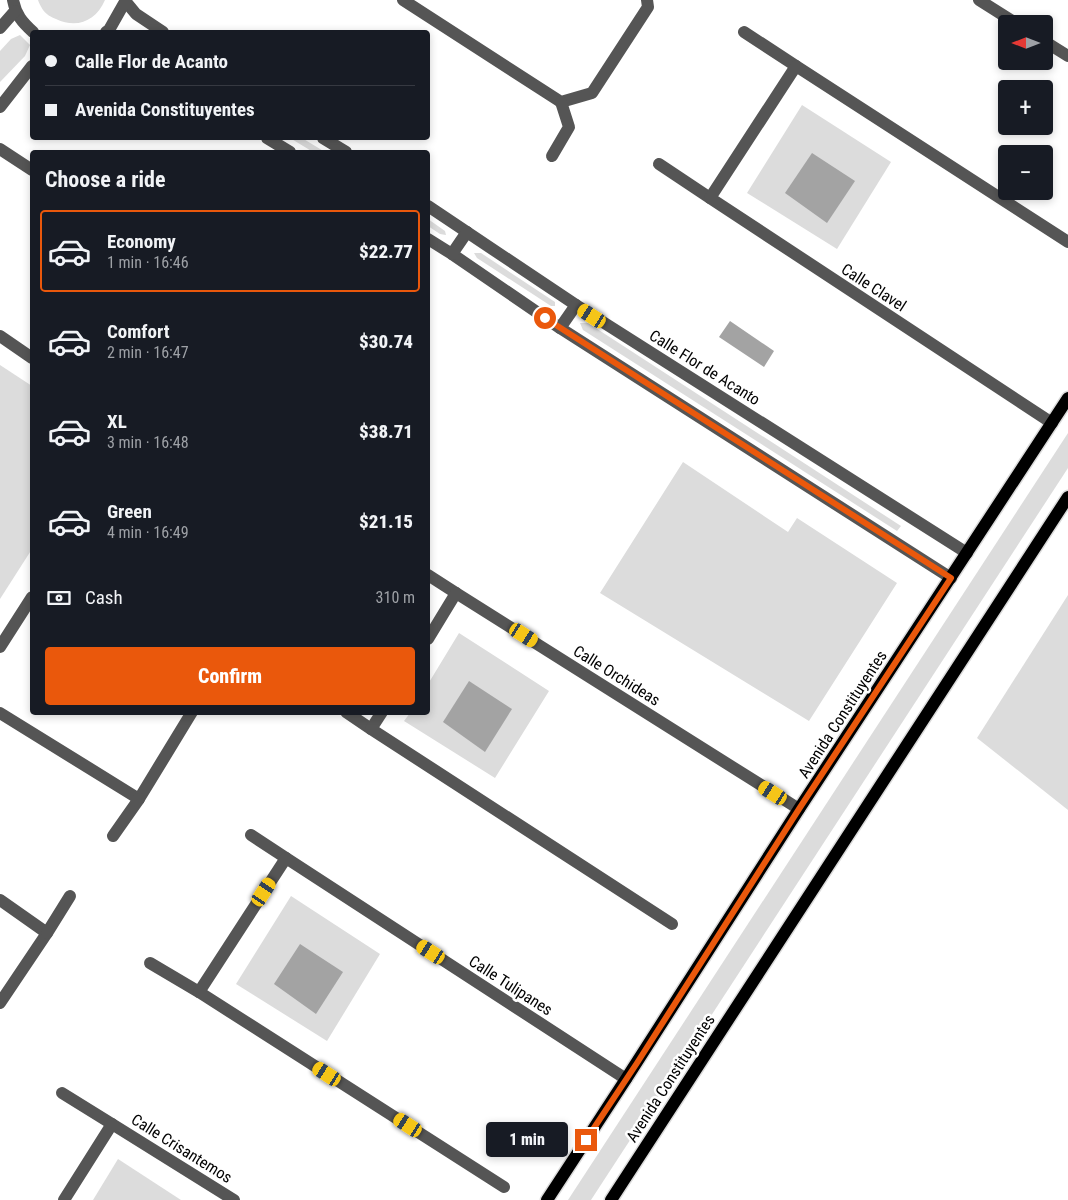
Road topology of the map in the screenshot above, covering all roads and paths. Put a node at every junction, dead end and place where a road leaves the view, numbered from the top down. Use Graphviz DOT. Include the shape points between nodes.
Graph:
graph roads {
  1 [pos="403,0"];
  2 [pos="647,0"];
  3 [pos="979,0"];
  4 [pos="126,1"];
  5 [pos="14,6"];
  6 [pos="1002,15"];
  7 [pos="0,28"];
  8 [pos="31,30"];
  9 [pos="109,30"];
  10 [pos="160,30"];
  11 [pos="744,32"];
  12 [pos="1053,47"];
  13 [pos="1068,56"];
  14 [pos="796,66"];
  15 [pos="30,69"];
  16 [pos="561,102"];
  17 [pos="0,107"];
  18 [pos="269,140"];
  19 [pos="326,140"];
  20 [pos="0,149"];
  21 [pos="287,150"];
  22 [pos="343,150"];
  23 [pos="552,156"];
  24 [pos="660,164"];
  25 [pos="30,169"];
  26 [pos="710,198"];
  27 [pos="430,207"];
  28 [pos="467,232"];
  29 [pos="430,240"];
  30 [pos="1068,242"];
  31 [pos="452,254"];
  32 [pos="576,305"];
  33 [pos="560,328"];
  34 [pos="0,336"];
  35 [pos="30,357"];
  36 [pos="1068,398"];
  37 [pos="1052,423"];
  38 [pos="1068,497"];
  39 [pos="968,552"];
  40 [pos="430,576"];
  41 [pos="951,578"];
  42 [pos="456,593"];
  43 [pos="30,600"];
  44 [pos="430,636"];
  45 [pos="0,647"];
  46 [pos="0,713"];
  47 [pos="190,715"];
  48 [pos="350,715"];
  49 [pos="380,715"];
  50 [pos="371,729"];
  51 [pos="139,799"];
  52 [pos="799,809"];
  53 [pos="251,835"];
  54 [pos="113,836"];
  55 [pos="286,858"];
  56 [pos="70,896"];
  57 [pos="0,900"];
  58 [pos="672,924"];
  59 [pos="47,933"];
  60 [pos="150,963"];
  61 [pos="199,992"];
  62 [pos="0,1003"];
  63 [pos="626,1079"];
  64 [pos="62,1093"];
  65 [pos="112,1124"];
  66 [pos="504,1187"];
  67 [pos="64,1200"];
  68 [pos="234,1200"];
  69 [pos="547,1200"];
  70 [pos="611,1200"];
  1 -- 16 [label="street"];
  2 -- 16 [label="street" via="648,7 592,93"];
  3 -- 6 [label="street"];
  4 -- 9 [label="street"];
  4 -- 10 [label="street" via="136,14"];
  5 -- 7 [label="street"];
  5 -- 8 [label="street"];
  11 -- 14 [label="street"];
  12 -- 13 [label="street"];
  14 -- 26 [label="street"];
  14 -- 30 [label="street"];
  15 -- 17 [label="street"];
  16 -- 23 [label="street" via="570,127"];
  18 -- 21 [label="street"];
  19 -- 22 [label="street"];
  20 -- 25 [label="street"];
  24 -- 26 [label="street, Calle Clavel"];
  26 -- 37 [label="street, Calle Clavel"];
  27 -- 28 [label="street, Calle Flor de Acanto"];
  28 -- 31 [label="street"];
  28 -- 32 [label="street, Calle Flor de Acanto"];
  29 -- 31 [label="street"];
  31 -- 33 [label="street"];
  32 -- 33 [label="street"];
  32 -- 39 [label="street, Calle Flor de Acanto"];
  33 -- 41 [label="street"];
  34 -- 35 [label="street"];
  36 -- 37 [label="main road, Avenida Constituyentes"];
  37 -- 39 [label="main road, Avenida Constituyentes"];
  38 -- 70 [label="main road, Avenida Constituyentes"];
  39 -- 41 [label="main road, Avenida Constituyentes"];
  40 -- 42 [label="street, Calle Orchideas"];
  41 -- 52 [label="main road, Avenida Constituyentes"];
  42 -- 44 [label="street"];
  42 -- 52 [label="street, Calle Orchideas"];
  43 -- 45 [label="street"];
  46 -- 51 [label="street"];
  47 -- 51 [label="street"];
  48 -- 50 [label="street"];
  49 -- 50 [label="street"];
  50 -- 58 [label="street"];
  51 -- 54 [label="street"];
  52 -- 63 [label="main road, Avenida Constituyentes"];
  53 -- 55 [label="street, Calle Tulipanes"];
  55 -- 61 [label="street"];
  55 -- 63 [label="street, Calle Tulipanes"];
  56 -- 59 [label="street"];
  57 -- 59 [label="street"];
  59 -- 62 [label="street"];
  60 -- 61 [label="street"];
  61 -- 66 [label="street"];
  63 -- 69 [label="main road, Avenida Constituyentes"];
  64 -- 65 [label="street, Calle Crisantemos"];
  65 -- 67 [label="street, Calle Crisantemos"];
  65 -- 68 [label="street, Calle Crisantemos"];
}
